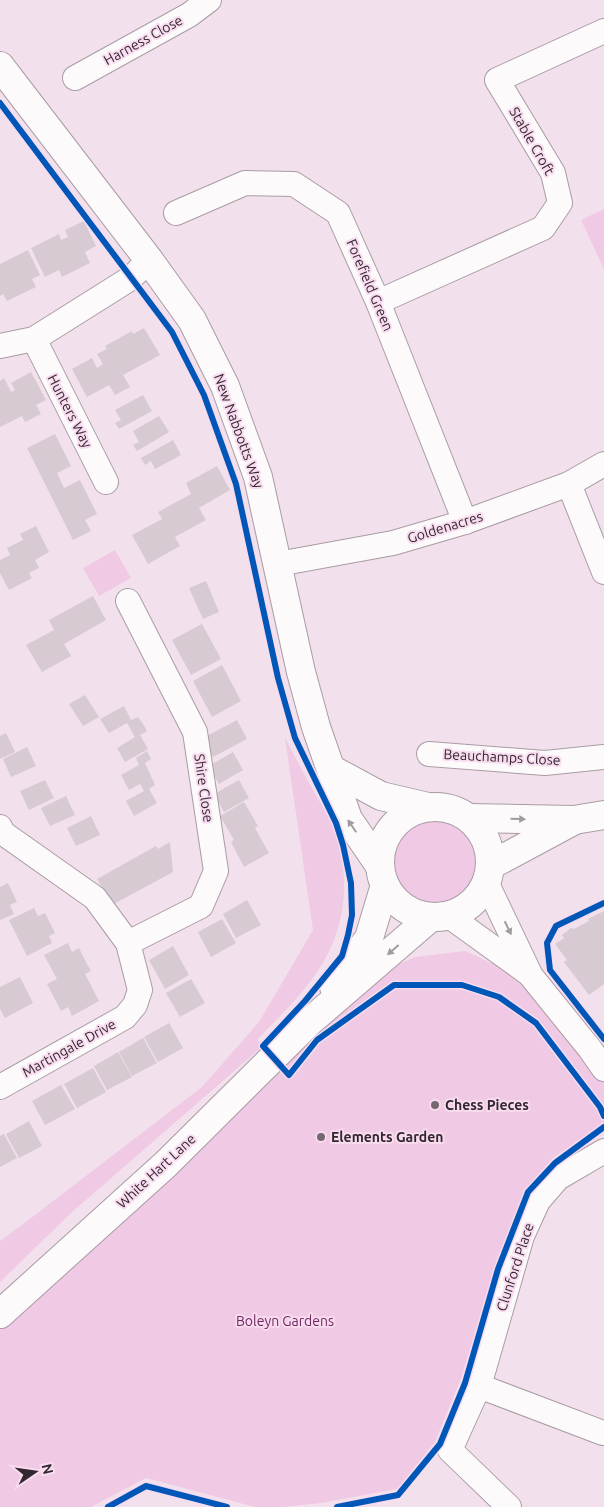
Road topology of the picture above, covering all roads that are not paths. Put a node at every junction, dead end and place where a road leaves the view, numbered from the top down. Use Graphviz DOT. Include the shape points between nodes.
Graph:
graph roads {
  1 [pos="209,0"];
  2 [pos="604,30"];
  3 [pos="0,66"];
  4 [pos="74,78"];
  5 [pos="176,213"];
  6 [pos="149,260"];
  7 [pos="378,302"];
  8 [pos="34,339"];
  9 [pos="0,346"];
  10 [pos="604,464"];
  11 [pos="106,482"];
  12 [pos="569,484"];
  13 [pos="465,522"];
  14 [pos="278,564"];
  15 [pos="604,572"];
  16 [pos="128,601"];
  17 [pos="429,754"];
  18 [pos="604,757"];
  19 [pos="331,768"];
  20 [pos="428,807"];
  21 [pos="604,815"];
  22 [pos="469,818"];
  23 [pos="574,820"];
  24 [pos="0,827"];
  25 [pos="489,874"];
  26 [pos="382,876"];
  27 [pos="440,917"];
  28 [pos="128,943"];
  29 [pos="531,976"];
  30 [pos="308,1023"];
  31 [pos="604,1069"];
  32 [pos="0,1087"];
  33 [pos="604,1151"];
  34 [pos="0,1314"];
  35 [pos="479,1386"];
  36 [pos="603,1433"];
  37 [pos="509,1507"];
  1 -- 4 [label="street, Harness Close"];
  2 -- 7 [label="street, Stable Croft" via="497,80 552,173 560,203 543,228"];
  3 -- 6 [label="street, New Nabbotts Way"];
  5 -- 7 [label="street, Forefield Green" via="245,183 294,184 338,213"];
  6 -- 8 [label="street" via="131,278"];
  6 -- 14 [label="street, New Nabbotts Way" via="192,320 225,386 258,477"];
  7 -- 13 [label="street, Forefield Green"];
  8 -- 9 [label="street"];
  8 -- 11 [label="street, Hunters Way"];
  10 -- 12 [label="street, Goldenacres"];
  12 -- 13 [label="street, Goldenacres"];
  12 -- 15 [label="street"];
  13 -- 14 [label="street, Goldenacres" via="393,543"];
  14 -- 19 [label="street, New Nabbotts Way" via="301,672"];
  16 -- 28 [label="street, Shire Close" via="195,732 216,872 201,906"];
  17 -- 18 [label="street, Beauchamps Close" via="545,762"];
  19 -- 20 [label="street" via="382,796"];
  26 -- 19 [label="street, New Nabbotts Way, one-way" via="348,819"];
  20 -- 22 [label="street" via="448,808"];
  20 -- 26 [label="street" via="401,818 388,833 382,847"];
  21 -- 23 [label="street"];
  22 -- 23 [label="street, one-way"];
  22 -- 25 [label="street" via="482,832 490,850"];
  23 -- 25 [label="street"];
  24 -- 28 [label="street, Martingale Drive" via="3,833 95,898"];
  25 -- 27 [label="street" via="476,900 467,908"];
  25 -- 29 [label="street, one-way"];
  26 -- 27 [label="street" via="396,901 412,913"];
  26 -- 30 [label="street, White Hart Lane" via="369,938"];
  27 -- 29 [label="street"];
  27 -- 30 [label="street, White Hart Lane, one-way"];
  28 -- 32 [label="street, Martingale Drive" via="140,990 135,1005 125,1017"];
  29 -- 31 [label="street"];
  30 -- 34 [label="street, White Hart Lane" via="166,1164"];
  33 -- 35 [label="street, Clunford Place" via="558,1178 538,1201 522,1236"];
  35 -- 36 [label="street"];
  35 -- 37 [label="street, Clunford Place" via="450,1450"];
}
